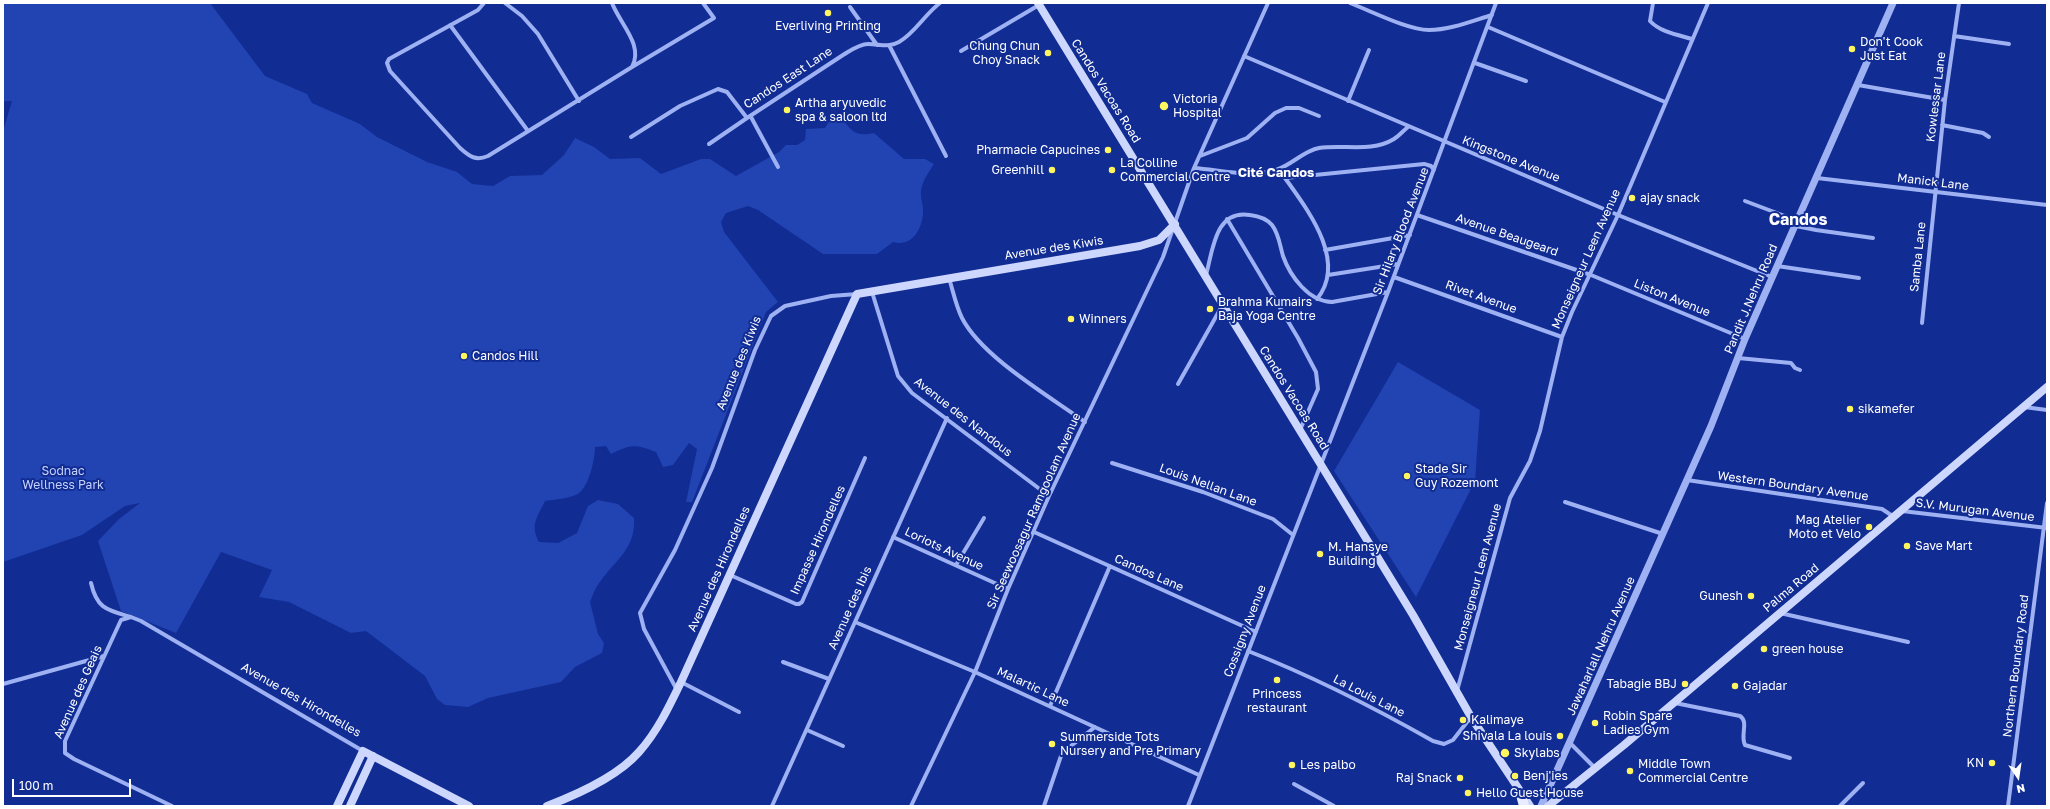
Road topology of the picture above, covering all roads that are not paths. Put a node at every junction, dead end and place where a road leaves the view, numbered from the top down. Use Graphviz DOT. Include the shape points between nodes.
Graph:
graph roads {
  1 [pos="484,3"];
  2 [pos="505,3"];
  3 [pos="612,3"];
  4 [pos="703,3"];
  5 [pos="940,3"];
  6 [pos="1268,3"];
  7 [pos="1350,3"];
  8 [pos="1496,3"];
  9 [pos="1654,3"];
  10 [pos="1708,3"];
  11 [pos="1893,3"];
  12 [pos="1959,3"];
  13 [pos="1038,4"];
  14 [pos="850,7"];
  15 [pos="1492,15"];
  16 [pos="450,25"];
  17 [pos="1488,27"];
  18 [pos="1954,36"];
  19 [pos="1692,39"];
  20 [pos="2009,44"];
  21 [pos="889,45"];
  22 [pos="877,46"];
  23 [pos="1369,50"];
  24 [pos="961,51"];
  25 [pos="1244,56"];
  26 [pos="1474,63"];
  27 [pos="632,67"];
  28 [pos="1526,81"];
  29 [pos="1858,85"];
  30 [pos="579,100"];
  31 [pos="1945,100"];
  32 [pos="1348,101"];
  33 [pos="1664,102"];
  34 [pos="1320,116"];
  35 [pos="749,117"];
  36 [pos="1942,125"];
  37 [pos="1408,127"];
  38 [pos="528,131"];
  39 [pos="631,137"];
  40 [pos="1989,137"];
  41 [pos="1445,142"];
  42 [pos="709,144"];
  43 [pos="946,156"];
  44 [pos="1200,156"];
  45 [pos="778,167"];
  46 [pos="1194,168"];
  47 [pos="1277,170"];
  48 [pos="1434,170"];
  49 [pos="1285,178"];
  50 [pos="1818,178"];
  51 [pos="1934,193"];
  52 [pos="1745,201"];
  53 [pos="2047,205"];
  54 [pos="1418,214"];
  55 [pos="1618,215"];
  56 [pos="1227,219"];
  57 [pos="1797,223"];
  58 [pos="1175,224"];
  59 [pos="1410,235"];
  60 [pos="1873,238"];
  61 [pos="1325,250"];
  62 [pos="1398,264"];
  63 [pos="1777,266"];
  64 [pos="1328,275"];
  65 [pos="1591,275"];
  66 [pos="1394,276"];
  67 [pos="949,277"];
  68 [pos="1772,277"];
  69 [pos="1205,278"];
  70 [pos="1859,278"];
  71 [pos="872,291"];
  72 [pos="1388,292"];
  73 [pos="857,294"];
  74 [pos="1317,299"];
  75 [pos="1222,306"];
  76 [pos="1922,323"];
  77 [pos="1562,337"];
  78 [pos="1745,339"];
  79 [pos="1738,358"];
  80 [pos="1800,370"];
  81 [pos="1178,384"];
  82 [pos="2047,387"];
  83 [pos="2023,407"];
  84 [pos="2047,410"];
  85 [pos="947,418"];
  86 [pos="1084,422"];
  87 [pos="1300,430"];
  88 [pos="865,458"];
  89 [pos="1112,463"];
  90 [pos="1320,464"];
  91 [pos="1687,480"];
  92 [pos="1681,495"];
  93 [pos="1049,496"];
  94 [pos="1565,502"];
  95 [pos="2047,503"];
  96 [pos="1901,511"];
  97 [pos="1894,517"];
  98 [pos="984,518"];
  99 [pos="2045,528"];
  100 [pos="1034,532"];
  101 [pos="1664,534"];
  102 [pos="1293,535"];
  103 [pos="893,537"];
  104 [pos="956,566"];
  105 [pos="1110,566"];
  106 [pos="730,574"];
  107 [pos="91,583"];
  108 [pos="1008,589"];
  109 [pos="1780,613"];
  110 [pos="131,617"];
  111 [pos="855,622"];
  112 [pos="1256,632"];
  113 [pos="1908,642"];
  114 [pos="1248,651"];
  115 [pos="104,656"];
  116 [pos="783,662"];
  117 [pos="976,672"];
  118 [pos="830,679"];
  119 [pos="681,682"];
  120 [pos="3,684"];
  121 [pos="677,690"];
  122 [pos="1457,691"];
  123 [pos="1674,703"];
  124 [pos="1050,706"];
  125 [pos="739,712"];
  126 [pos="1471,717"];
  127 [pos="1095,727"];
  128 [pos="807,730"];
  129 [pos="1570,743"];
  130 [pos="843,746"];
  131 [pos="363,751"];
  132 [pos="373,756"];
  133 [pos="1790,758"];
  134 [pos="1595,768"];
  135 [pos="1199,775"];
  136 [pos="1863,783"];
  137 [pos="1294,784"];
  138 [pos="1521,795"];
  139 [pos="172,806"];
  140 [pos="337,806"];
  141 [pos="350,806"];
  142 [pos="469,806"];
  143 [pos="547,806"];
  144 [pos="772,806"];
  145 [pos="911,806"];
  146 [pos="1044,806"];
  147 [pos="1188,806"];
  148 [pos="1334,806"];
  149 [pos="1524,806"];
  150 [pos="1530,806"];
  151 [pos="1541,806"];
  152 [pos="1548,806"];
  153 [pos="1840,806"];
  154 [pos="2008,806"];
  1 -- 16 [label="street" via="478,10"];
  2 -- 30 [label="street" via="522,16 538,34"];
  3 -- 27 [label="street" via="636,48 636,61"];
  4 -- 27 [label="street" via="714,18"];
  5 -- 21 [label="street, Candos East Lane" via="907,37"];
  6 -- 25 [label="street, Sir Seewoosagur Ramgoolam Avenue"];
  7 -- 15 [label="street" via="1408,25 1429,30"];
  8 -- 15 [label="street, Sir Hilary Blood Avenue"];
  9 -- 19 [label="street" via="1650,21 1654,26"];
  10 -- 19 [label="street, Monseigneur Leen Avenue"];
  11 -- 29 [label="street, Pandit J.Nehru Road"];
  12 -- 18 [label="street, Kowlessar Lane"];
  13 -- 24 [label="street"];
  13 -- 58 [label="main road, Candos Vacoas Road"];
  14 -- 22 [label="street"];
  15 -- 17 [label="street, Sir Hilary Blood Avenue"];
  16 -- 38 [label="street"];
  16 -- 38 [label="street" via="389,59 387,67 460,148 473,158 488,156"];
  17 -- 26 [label="street, Sir Hilary Blood Avenue"];
  17 -- 33 [label="street"];
  18 -- 20 [label="street"];
  18 -- 31 [label="street, Kowlessar Lane"];
  19 -- 33 [label="street, Monseigneur Leen Avenue"];
  21 -- 22 [label="street, Candos East Lane"];
  21 -- 43 [label="street"];
  22 -- 35 [label="street, Candos East Lane" via="863,45 842,55"];
  23 -- 32 [label="street"];
  25 -- 32 [label="street, Kingstone Avenue"];
  25 -- 44 [label="street, Sir Seewoosagur Ramgoolam Avenue"];
  26 -- 28 [label="street"];
  26 -- 41 [label="street, Sir Hilary Blood Avenue"];
  27 -- 30 [label="street"];
  29 -- 31 [label="street"];
  29 -- 50 [label="street, Pandit J.Nehru Road"];
  30 -- 38 [label="street"];
  31 -- 36 [label="street, Kowlessar Lane"];
  32 -- 37 [label="street, Kingstone Avenue"];
  33 -- 55 [label="street, Monseigneur Leen Avenue"];
  34 -- 44 [label="street" via="1299,108 1286,108 1275,113 1247,138"];
  35 -- 39 [label="street, Candos East Lane" via="727,92 718,89 680,106"];
  35 -- 42 [label="street"];
  35 -- 45 [label="street"];
  36 -- 40 [label="street" via="1983,132"];
  36 -- 51 [label="street, Kowlessar Lane"];
  37 -- 41 [label="street, Kingstone Avenue"];
  37 -- 47 [label="street" via="1394,139 1381,144 1355,148 1318,148"];
  41 -- 48 [label="street, Sir Hilary Blood Avenue"];
  41 -- 55 [label="street, Kingstone Avenue"];
  44 -- 46 [label="street, Sir Seewoosagur Ramgoolam Avenue"];
  46 -- 47 [label="street" via="1253,174"];
  46 -- 58 [label="street, Sir Seewoosagur Ramgoolam Avenue"];
  47 -- 49 [label="street"];
  48 -- 49 [label="street" via="1424,164"];
  48 -- 54 [label="street, Sir Hilary Blood Avenue"];
  49 -- 61 [label="street" via="1315,221"];
  50 -- 51 [label="street, Manick Lane"];
  50 -- 57 [label="street, Pandit J.Nehru Road"];
  51 -- 53 [label="street, Manick Lane"];
  51 -- 76 [label="street, Samba Lane"];
  52 -- 57 [label="street"];
  54 -- 59 [label="street, Sir Hilary Blood Avenue"];
  54 -- 65 [label="street, Avenue Beaugeard"];
  55 -- 65 [label="street, Monseigneur Leen Avenue"];
  55 -- 68 [label="street, Kingstone Avenue"];
  56 -- 69 [label="street" via="1219,229"];
  56 -- 74 [label="street" via="1244,214 1264,219 1272,224 1283,256 1293,275"];
  56 -- 87 [label="street" via="1316,372 1318,389"];
  57 -- 60 [label="street" via="1816,230"];
  57 -- 63 [label="street, Pandit J.Nehru Road"];
  58 -- 67 [label="main road, Avenue des Kiwis" via="1159,240 1140,246"];
  58 -- 69 [label="main road, Candos Vacoas Road"];
  58 -- 86 [label="street, Sir Seewoosagur Ramgoolam Avenue" via="1163,257"];
  59 -- 61 [label="street"];
  59 -- 62 [label="street, Sir Hilary Blood Avenue"];
  61 -- 64 [label="street"];
  62 -- 64 [label="street"];
  62 -- 66 [label="street, Sir Hilary Blood Avenue"];
  63 -- 68 [label="street, Pandit J.Nehru Road"];
  63 -- 70 [label="street"];
  64 -- 74 [label="street"];
  65 -- 77 [label="street, Monseigneur Leen Avenue"];
  65 -- 78 [label="street, Liston Avenue"];
  66 -- 72 [label="street, Sir Hilary Blood Avenue"];
  66 -- 77 [label="street, Rivet Avenue"];
  67 -- 71 [label="main road, Avenue des Kiwis"];
  67 -- 86 [label="street" via="961,318 979,343"];
  68 -- 78 [label="street, Pandit J.Nehru Road"];
  69 -- 75 [label="main road, Candos Vacoas Road"];
  71 -- 73 [label="main road, Avenue des Kiwis"];
  71 -- 85 [label="street, Avenue des Nandous" via="898,376 912,393"];
  72 -- 74 [label="street" via="1332,302"];
  72 -- 90 [label="street, Sir Hilary Blood Avenue"];
  73 -- 106 [label="main road, Avenue des Hirondelles"];
  73 -- 121 [label="street, Avenue des Kiwis" via="831,296 785,306 771,316 755,350 712,468 674,550 640,613 644,629"];
  75 -- 81 [label="street"];
  75 -- 87 [label="main road, Candos Vacoas Road"];
  77 -- 122 [label="street, Monseigneur Leen Avenue" via="1540,431 1530,461 1510,498"];
  78 -- 79 [label="street, Pandit J.Nehru Road"];
  79 -- 80 [label="street" via="1791,363"];
  79 -- 91 [label="street, Pandit J.Nehru Road"];
  82 -- 83 [label="main road, Palma Road"];
  83 -- 84 [label="street"];
  83 -- 96 [label="main road, Palma Road"];
  85 -- 93 [label="street, Avenue des Nandous"];
  85 -- 103 [label="street, Avenue des Ibis"];
  86 -- 93 [label="street, Sir Seewoosagur Ramgoolam Avenue"];
  87 -- 90 [label="main road, Candos Vacoas Road"];
  88 -- 106 [label="street, Impasse Hirondelles" via="802,602 796,604"];
  89 -- 102 [label="street, Louis Nellan Lane" via="1202,492 1273,519"];
  90 -- 102 [label="street, Cossigny Avenue"];
  90 -- 122 [label="main road, Candos Vacoas Road"];
  91 -- 92 [label="street, Pandit J.Nehru Road"];
  91 -- 97 [label="street, Western Boundary Avenue" via="1882,509"];
  92 -- 101 [label="street, Jawaharlall Nehru Avenue"];
  93 -- 100 [label="street, Sir Seewoosagur Ramgoolam Avenue"];
  94 -- 101 [label="street"];
  95 -- 99 [label="street, Northern Boundary Road"];
  96 -- 97 [label="main road, Palma Road"];
  96 -- 99 [label="street, S.V. Murugan Avenue"];
  97 -- 109 [label="main road, Palma Road"];
  98 -- 104 [label="street"];
  99 -- 154 [label="street, Northern Boundary Road"];
  100 -- 105 [label="street, Candos Lane"];
  100 -- 108 [label="street, Sir Seewoosagur Ramgoolam Avenue"];
  101 -- 129 [label="street, Jawaharlall Nehru Avenue"];
  102 -- 112 [label="street, Cossigny Avenue"];
  103 -- 104 [label="street, Loriots Avenue"];
  103 -- 111 [label="street, Avenue des Ibis"];
  104 -- 108 [label="street, Loriots Avenue"];
  105 -- 112 [label="street, Candos Lane"];
  105 -- 124 [label="street"];
  106 -- 119 [label="main road, Avenue des Hirondelles"];
  107 -- 110 [label="street, Avenue des Hirondelles" via="97,601 103,608"];
  108 -- 117 [label="street, Sir Seewoosagur Ramgoolam Avenue"];
  109 -- 113 [label="street"];
  109 -- 123 [label="main road, Palma Road"];
  110 -- 115 [label="street, Avenue des Geais" via="122,620"];
  110 -- 131 [label="street, Avenue des Hirondelles" via="156,629"];
  111 -- 117 [label="street, Malartic Lane"];
  111 -- 118 [label="street, Avenue des Ibis"];
  112 -- 114 [label="street, Cossigny Avenue"];
  114 -- 126 [label="street, La Louis Lane" via="1342,692 1433,741 1444,744 1453,740"];
  114 -- 135 [label="street, Cossigny Avenue"];
  115 -- 120 [label="street"];
  115 -- 139 [label="street, Avenue des Geais" via="65,741 65,753"];
  116 -- 118 [label="street"];
  117 -- 124 [label="street, Malartic Lane"];
  117 -- 145 [label="street, Sir Seewoosagur Ramgoolam Avenue"];
  118 -- 128 [label="street, Avenue des Ibis"];
  119 -- 121 [label="main road, Avenue des Hirondelles"];
  119 -- 125 [label="street"];
  121 -- 143 [label="main road, Avenue des Hirondelles" via="654,733 637,754 595,785"];
  122 -- 126 [label="main road, Candos Vacoas Road"];
  123 -- 133 [label="street" via="1740,716 1745,722 1743,739 1746,745"];
  123 -- 134 [label="main road, Palma Road"];
  124 -- 127 [label="street, Malartic Lane"];
  126 -- 138 [label="main road, Candos Vacoas Road"];
  127 -- 135 [label="street, Malartic Lane"];
  127 -- 146 [label="street" via="1062,753"];
  128 -- 130 [label="street"];
  128 -- 144 [label="street, Avenue des Ibis"];
  129 -- 134 [label="street"];
  129 -- 151 [label="street, Jawaharlall Nehru Avenue"];
  131 -- 132 [label="main road, Avenue des Hirondelles"];
  131 -- 140 [label="main road"];
  132 -- 141 [label="main road"];
  132 -- 142 [label="main road, Avenue des Hirondelles"];
  134 -- 152 [label="main road, Palma Road"];
  135 -- 147 [label="street, Cossigny Avenue"];
  136 -- 153 [label="street"];
  137 -- 148 [label="street"];
  138 -- 149 [label="main road"];
  138 -- 150 [label="main road, Candos Vacoas Road"];
}
